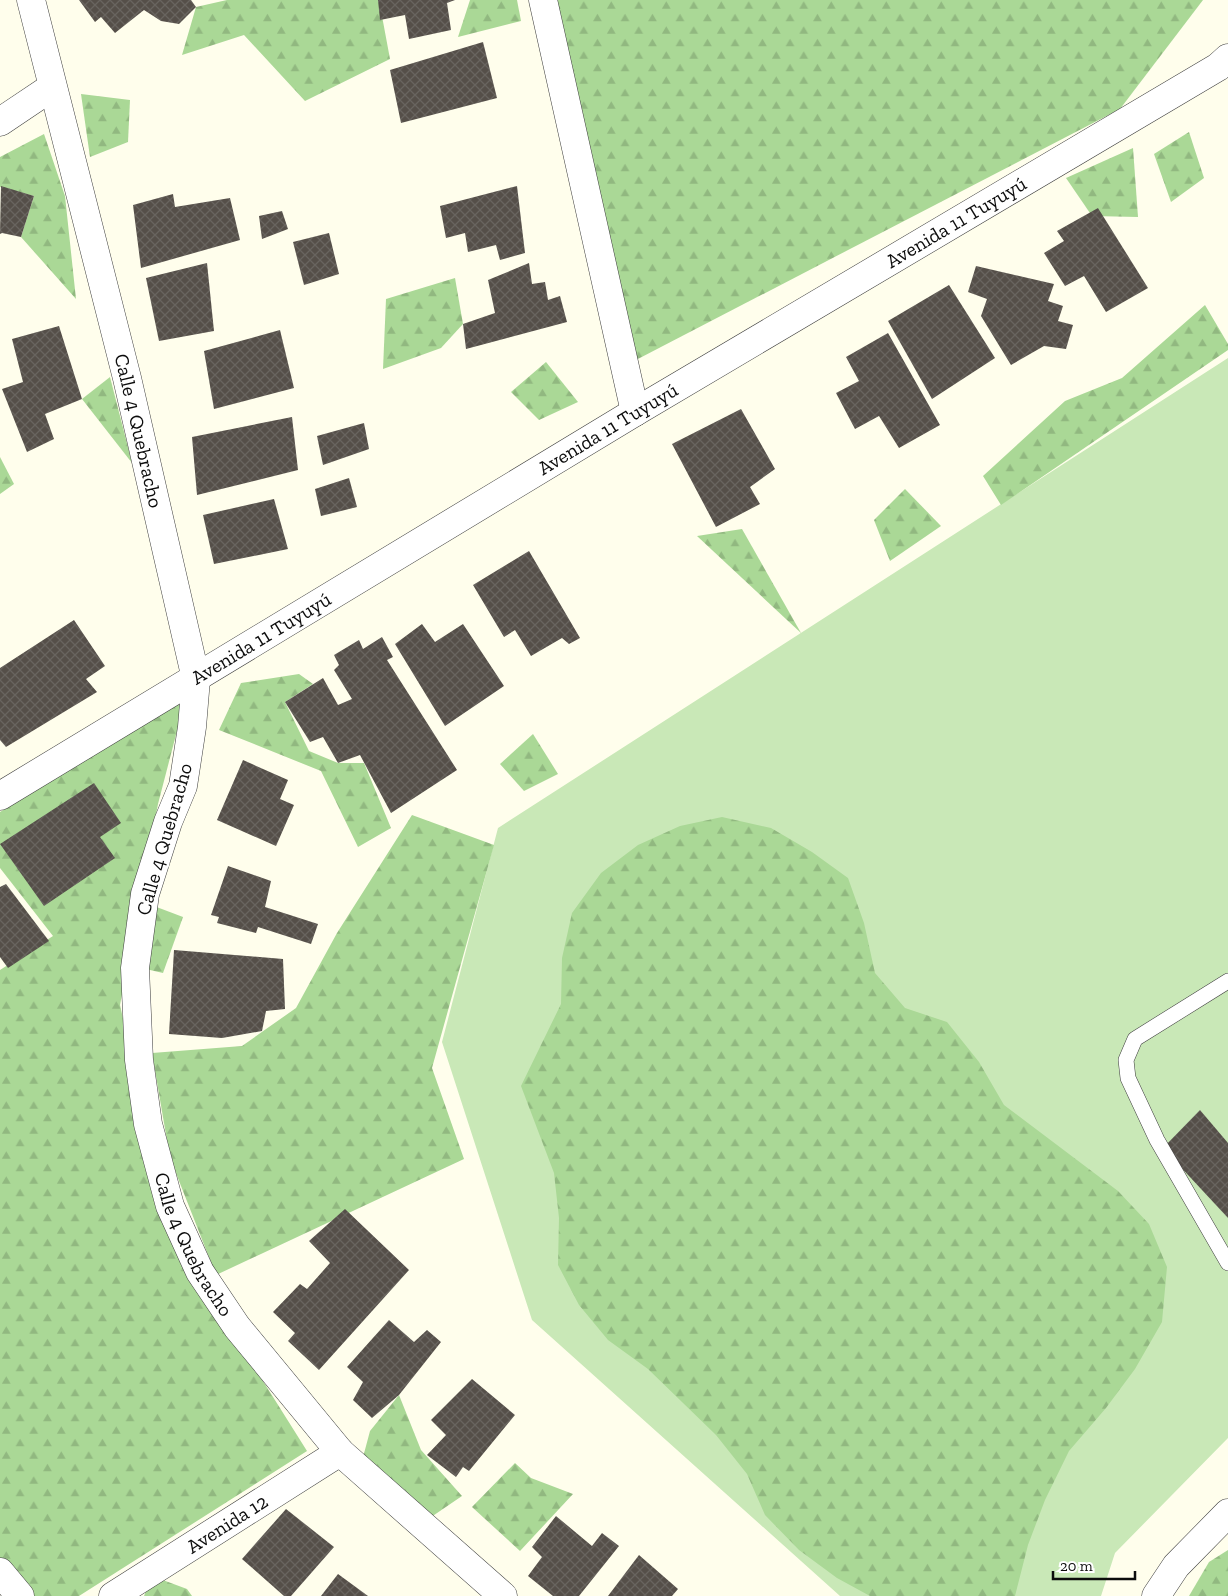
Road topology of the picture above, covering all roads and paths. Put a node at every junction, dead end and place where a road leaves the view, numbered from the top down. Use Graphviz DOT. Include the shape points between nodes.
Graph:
graph roads {
  1 [pos="31,0"];
  2 [pos="543,0"];
  3 [pos="1223,62"];
  4 [pos="52,87"];
  5 [pos="0,122"];
  6 [pos="636,412"];
  7 [pos="196,679"];
  8 [pos="0,796"];
  9 [pos="1228,981"];
  10 [pos="1228,1263"];
  11 [pos="340,1452"];
  12 [pos="1228,1513"];
  13 [pos="0,1572"];
  14 [pos="20,1596"];
  15 [pos="113,1596"];
  16 [pos="504,1596"];
  17 [pos="1156,1596"];
  1 -- 4 [label="street, Calle 4 Quebracho"];
  2 -- 6 [label="street"];
  3 -- 6 [label="street, Avenida 11 Tuyuyú"];
  4 -- 5 [label="street"];
  4 -- 7 [label="street, Calle 4 Quebracho" via="127,378"];
  6 -- 7 [label="street, Avenida 11 Tuyuyú"];
  7 -- 8 [label="street, Avenida 11 Tuyuyú"];
  7 -- 11 [label="street, Calle 4 Quebracho" via="184,786 168,822 145,894 135,968 139,1060 148,1124 170,1206 200,1272 237,1327"];
  9 -- 10 [label="lane" via="1135,1039 1126,1060 1128,1078 1157,1140"];
  11 -- 15 [label="street, Avenida 12"];
  11 -- 16 [label="street, Calle 4 Quebracho"];
  12 -- 17 [label="street" via="1176,1566"];
  13 -- 14 [label="street"];
}
